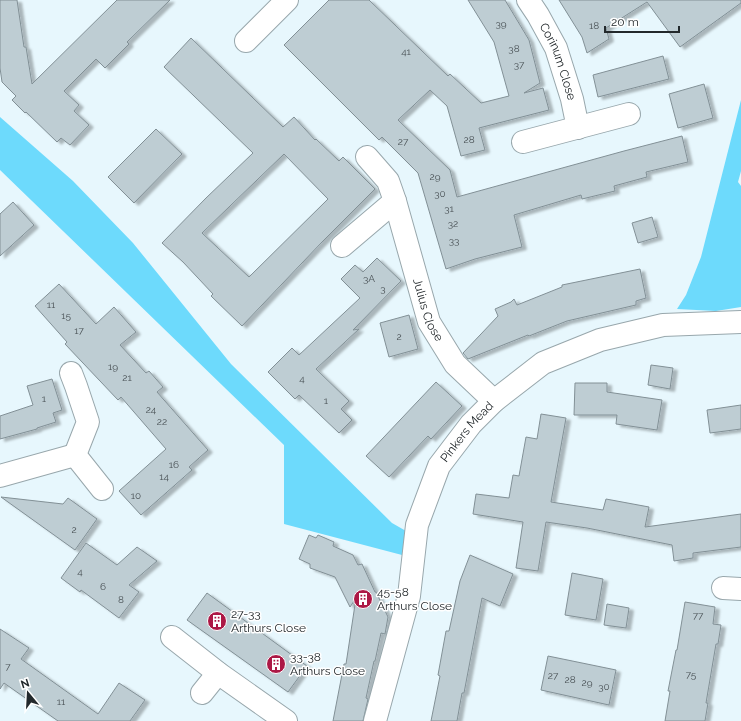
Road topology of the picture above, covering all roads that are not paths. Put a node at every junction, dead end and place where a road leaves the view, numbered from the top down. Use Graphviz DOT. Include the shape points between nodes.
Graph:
graph roads {
  1 [pos="286,0"];
  2 [pos="528,0"];
  3 [pos="246,41"];
  4 [pos="629,114"];
  5 [pos="578,128"];
  6 [pos="524,142"];
  7 [pos="367,157"];
  8 [pos="395,201"];
  9 [pos="342,246"];
  10 [pos="741,322"];
  11 [pos="71,374"];
  12 [pos="494,401"];
  13 [pos="75,456"];
  14 [pos="0,476"];
  15 [pos="102,489"];
  16 [pos="172,637"];
  17 [pos="218,673"];
  18 [pos="202,693"];
  19 [pos="286,721"];
  20 [pos="375,721"];
  1 -- 3 [label="street"];
  2 -- 5 [label="street, Corinum Close" via="556,48"];
  4 -- 5 [label="street"];
  5 -- 6 [label="street"];
  7 -- 8 [label="street, Julius Close" via="388,181"];
  8 -- 9 [label="street"];
  8 -- 12 [label="street, Julius Close" via="429,322 455,364"];
  10 -- 12 [label="street, Pinkers Mead" via="663,325 600,340 543,363"];
  11 -- 13 [label="street" via="88,422"];
  12 -- 20 [label="street, Pinkers Mead" via="471,424 439,466 417,525 410,596"];
  13 -- 14 [label="street"];
  13 -- 15 [label="street"];
  16 -- 17 [label="street"];
  17 -- 18 [label="street"];
  17 -- 19 [label="street"];
}
